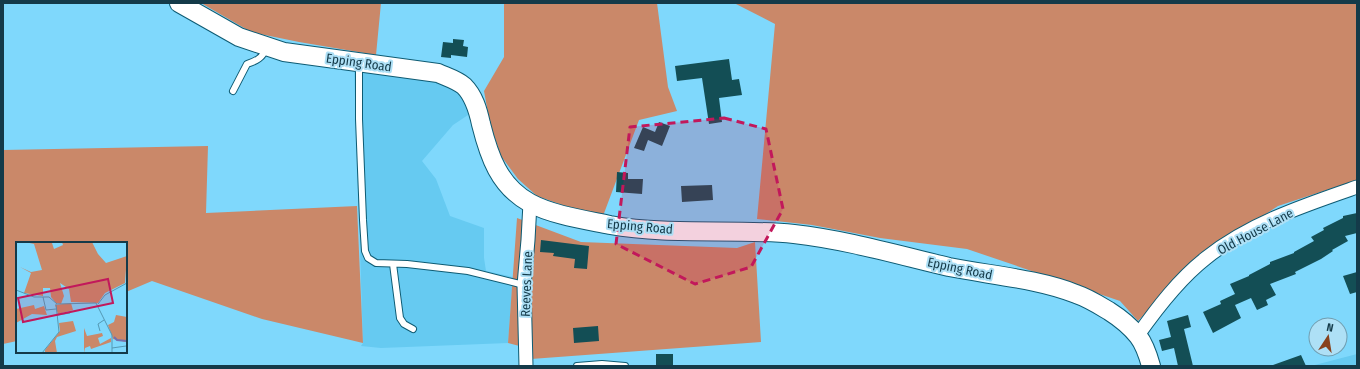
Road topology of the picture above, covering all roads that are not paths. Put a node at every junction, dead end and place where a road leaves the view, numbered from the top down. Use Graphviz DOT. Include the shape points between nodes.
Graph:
graph roads {
  1 [pos="179,3"];
  2 [pos="266,47"];
  3 [pos="359,62"];
  4 [pos="233,91"];
  5 [pos="1357,188"];
  6 [pos="530,203"];
  7 [pos="393,264"];
  8 [pos="524,284"];
  9 [pos="413,329"];
  10 [pos="1138,335"];
  11 [pos="526,366"];
  12 [pos="577,366"];
  13 [pos="625,366"];
  14 [pos="1151,366"];
  1 -- 2 [label="main road, Epping Road" via="239,37"];
  2 -- 3 [label="main road, Epping Road" via="284,52"];
  2 -- 4 [label="lane" via="264,55 247,64"];
  3 -- 6 [label="main road, Epping Road" via="438,73 463,86 477,107 487,146 502,179"];
  3 -- 7 [label="lane" via="365,251 372,262"];
  5 -- 10 [label="street, Old House Lane" via="1269,220 1205,258 1167,297"];
  6 -- 8 [label="street, Reeves Lane"];
  6 -- 10 [label="main road, Epping Road" via="549,211 613,225 659,230 794,234 846,242 951,267 1043,284 1076,293 1122,320"];
  7 -- 8 [label="lane" via="468,271"];
  7 -- 9 [label="lane" via="400,318"];
  8 -- 11 [label="street, Reeves Lane"];
  10 -- 14 [label="main road, Epping Road"];
  12 -- 13 [label="lane"];
}
